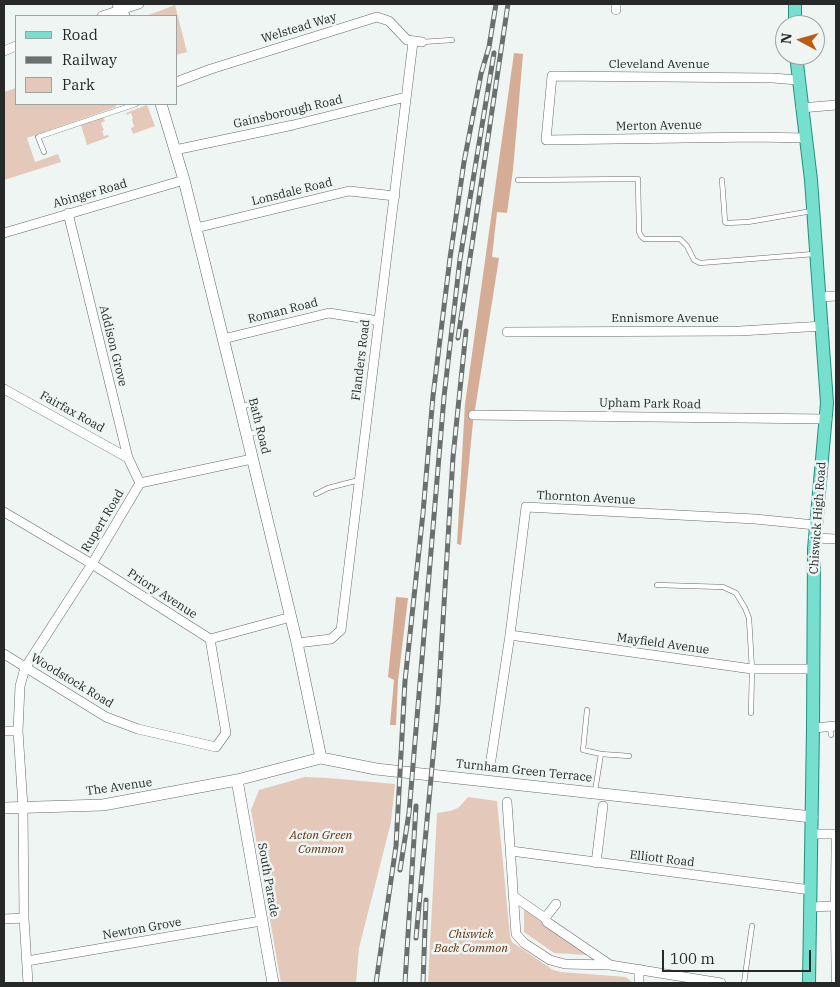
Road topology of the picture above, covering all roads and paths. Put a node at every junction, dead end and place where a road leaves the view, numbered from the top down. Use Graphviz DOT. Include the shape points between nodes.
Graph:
graph roads {
  1 [pos="139,4"];
  2 [pos="121,10"];
  3 [pos="105,15"];
  4 [pos="452,40"];
  5 [pos="416,43"];
  6 [pos="796,65"];
  7 [pos="797,80"];
  8 [pos="178,81"];
  9 [pos="406,97"];
  10 [pos="133,105"];
  11 [pos="161,105"];
  12 [pos="836,105"];
  13 [pos="548,108"];
  14 [pos="801,108"];
  15 [pos="805,138"];
  16 [pos="175,150"];
  17 [pos="44,152"];
  18 [pos="184,180"];
  19 [pos="518,180"];
  20 [pos="722,180"];
  21 [pos="395,196"];
  22 [pos="813,211"];
  23 [pos="68,213"];
  24 [pos="196,228"];
  25 [pos="4,233"];
  26 [pos="817,254"];
  27 [pos="836,296"];
  28 [pos="820,297"];
  29 [pos="379,321"];
  30 [pos="823,326"];
  31 [pos="506,332"];
  32 [pos="223,339"];
  33 [pos="4,389"];
  34 [pos="473,415"];
  35 [pos="832,420"];
  36 [pos="128,458"];
  37 [pos="252,459"];
  38 [pos="359,480"];
  39 [pos="140,483"];
  40 [pos="316,494"];
  41 [pos="4,512"];
  42 [pos="815,524"];
  43 [pos="815,538"];
  44 [pos="836,539"];
  45 [pos="92,564"];
  46 [pos="657,585"];
  47 [pos="291,617"];
  48 [pos="510,635"];
  49 [pos="210,639"];
  50 [pos="297,643"];
  51 [pos="4,654"];
  52 [pos="25,668"];
  53 [pos="752,669"];
  54 [pos="813,669"];
  55 [pos="587,710"];
  56 [pos="751,712"];
  57 [pos="813,728"];
  58 [pos="832,729"];
  59 [pos="4,731"];
  60 [pos="18,731"];
  61 [pos="601,754"];
  62 [pos="628,756"];
  63 [pos="321,758"];
  64 [pos="490,766"];
  65 [pos="237,780"];
  66 [pos="595,793"];
  67 [pos="507,802"];
  68 [pos="603,806"];
  69 [pos="23,807"];
  70 [pos="4,808"];
  71 [pos="812,817"];
  72 [pos="811,834"];
  73 [pos="835,834"];
  74 [pos="511,851"];
  75 [pos="596,863"];
  76 [pos="811,890"];
  77 [pos="513,896"];
  78 [pos="556,904"];
  79 [pos="834,906"];
  80 [pos="810,907"];
  81 [pos="24,918"];
  82 [pos="545,918"];
  83 [pos="4,919"];
  84 [pos="261,921"];
  85 [pos="752,926"];
  86 [pos="27,961"];
  87 [pos="610,965"];
  88 [pos="640,969"];
  89 [pos="28,983"];
  90 [pos="273,983"];
  91 [pos="639,983"];
  92 [pos="721,983"];
  93 [pos="744,983"];
  94 [pos="809,983"];
  95 [pos="834,983"];
  1 -- 2 [label="street"];
  2 -- 3 [label="street"];
  4 -- 5 [label="lane"];
  5 -- 8 [label="street, Welstead Way" via="405,39 389,21 378,17"];
  5 -- 9 [label="street, Flanders Road"];
  6 -- 7 [label="main road, Chiswick High Road"];
  7 -- 13 [label="street, Cleveland Avenue" via="552,76"];
  7 -- 14 [label="main road, Chiswick High Road"];
  9 -- 16 [label="street, Gainsborough Road"];
  9 -- 21 [label="street, Flanders Road"];
  10 -- 17 [label="lane" via="38,137"];
  11 -- 16 [label="main road, Bath Road"];
  12 -- 14 [label="street"];
  13 -- 15 [label="street, Merton Avenue" via="546,140"];
  14 -- 15 [label="main road, Chiswick High Road"];
  15 -- 22 [label="main road, Chiswick High Road"];
  16 -- 18 [label="main road, Bath Road"];
  18 -- 23 [label="street, Abinger Road"];
  18 -- 24 [label="main road, Bath Road"];
  19 -- 26 [label="lane" via="638,179 641,236 644,239 680,239 694,260 700,263"];
  20 -- 22 [label="lane" via="726,223"];
  21 -- 24 [label="street, Lonsdale Road" via="349,191"];
  21 -- 29 [label="street, Flanders Road"];
  22 -- 26 [label="main road, Chiswick High Road"];
  23 -- 25 [label="street, Abinger Road"];
  23 -- 36 [label="street, Addison Grove"];
  24 -- 32 [label="main road, Bath Road"];
  26 -- 28 [label="main road, Chiswick High Road"];
  27 -- 28 [label="street"];
  28 -- 30 [label="main road, Chiswick High Road"];
  29 -- 32 [label="street, Roman Road" via="329,313"];
  29 -- 38 [label="street, Flanders Road"];
  30 -- 31 [label="street, Ennismore Avenue" via="723,332"];
  30 -- 35 [label="main road, Chiswick High Road"];
  32 -- 37 [label="main road, Bath Road"];
  33 -- 36 [label="street, Fairfax Road"];
  34 -- 35 [label="street, Upham Park Road"];
  35 -- 42 [label="main road, Chiswick High Road"];
  36 -- 39 [label="street, Addison Grove"];
  37 -- 39 [label="street, Rupert Road"];
  37 -- 47 [label="main road, Bath Road"];
  38 -- 40 [label="lane"];
  38 -- 50 [label="street, Flanders Road" via="341,630 331,639"];
  39 -- 45 [label="street, Rupert Road"];
  41 -- 45 [label="street, Priory Avenue"];
  42 -- 43 [label="main road, Chiswick High Road"];
  42 -- 48 [label="street, Thornton Avenue" via="526,507"];
  43 -- 44 [label="street"];
  43 -- 54 [label="main road, Chiswick High Road"];
  45 -- 49 [label="street, Priory Avenue"];
  45 -- 52 [label="street, Rupert Road"];
  46 -- 53 [label="lane" via="723,587 736,593 749,618"];
  47 -- 49 [label="street"];
  47 -- 50 [label="main road, Bath Road"];
  48 -- 53 [label="street, Mayfield Avenue"];
  48 -- 64 [label="street, Thornton Avenue"];
  49 -- 52 [label="street, Woodstock Road" via="226,734 216,747 138,729 106,717"];
  50 -- 63 [label="main road, Bath Road"];
  51 -- 52 [label="street, Woodstock Road"];
  52 -- 60 [label="street" via="20,686"];
  53 -- 54 [label="street, Mayfield Avenue"];
  53 -- 56 [label="lane"];
  54 -- 57 [label="main road, Chiswick High Road"];
  55 -- 61 [label="lane" via="583,750"];
  57 -- 58 [label="street"];
  57 -- 71 [label="main road, Chiswick High Road"];
  59 -- 60 [label="street"];
  60 -- 69 [label="street"];
  61 -- 62 [label="lane"];
  61 -- 66 [label="lane"];
  63 -- 65 [label="main road, Turnham Green Terrace"];
  63 -- 66 [label="main road, Turnham Green Terrace" via="376,769"];
  65 -- 69 [label="main road, The Avenue" via="103,805"];
  65 -- 84 [label="main road, South Parade"];
  66 -- 71 [label="main road, Turnham Green Terrace"];
  67 -- 74 [label="street"];
  68 -- 75 [label="street"];
  69 -- 70 [label="main road, The Avenue"];
  69 -- 81 [label="street"];
  71 -- 72 [label="main road, Chiswick High Road"];
  72 -- 73 [label="street"];
  72 -- 76 [label="main road, Chiswick High Road"];
  73 -- 79 [label="lane"];
  74 -- 75 [label="street, Elliott Road"];
  74 -- 77 [label="street"];
  75 -- 76 [label="street, Elliott Road"];
  76 -- 80 [label="main road, Chiswick High Road"];
  77 -- 82 [label="street"];
  77 -- 87 [label="street" via="516,934 524,943 550,960 565,964"];
  78 -- 82 [label="street"];
  79 -- 80 [label="street"];
  79 -- 95 [label="lane"];
  80 -- 94 [label="main road, Chiswick High Road"];
  81 -- 83 [label="street"];
  81 -- 86 [label="street"];
  82 -- 87 [label="street"];
  84 -- 86 [label="street, Newton Grove"];
  84 -- 90 [label="main road, South Parade"];
  85 -- 93 [label="lane"];
  86 -- 89 [label="street"];
  87 -- 88 [label="street"];
  88 -- 91 [label="street"];
  88 -- 92 [label="street"];
}
